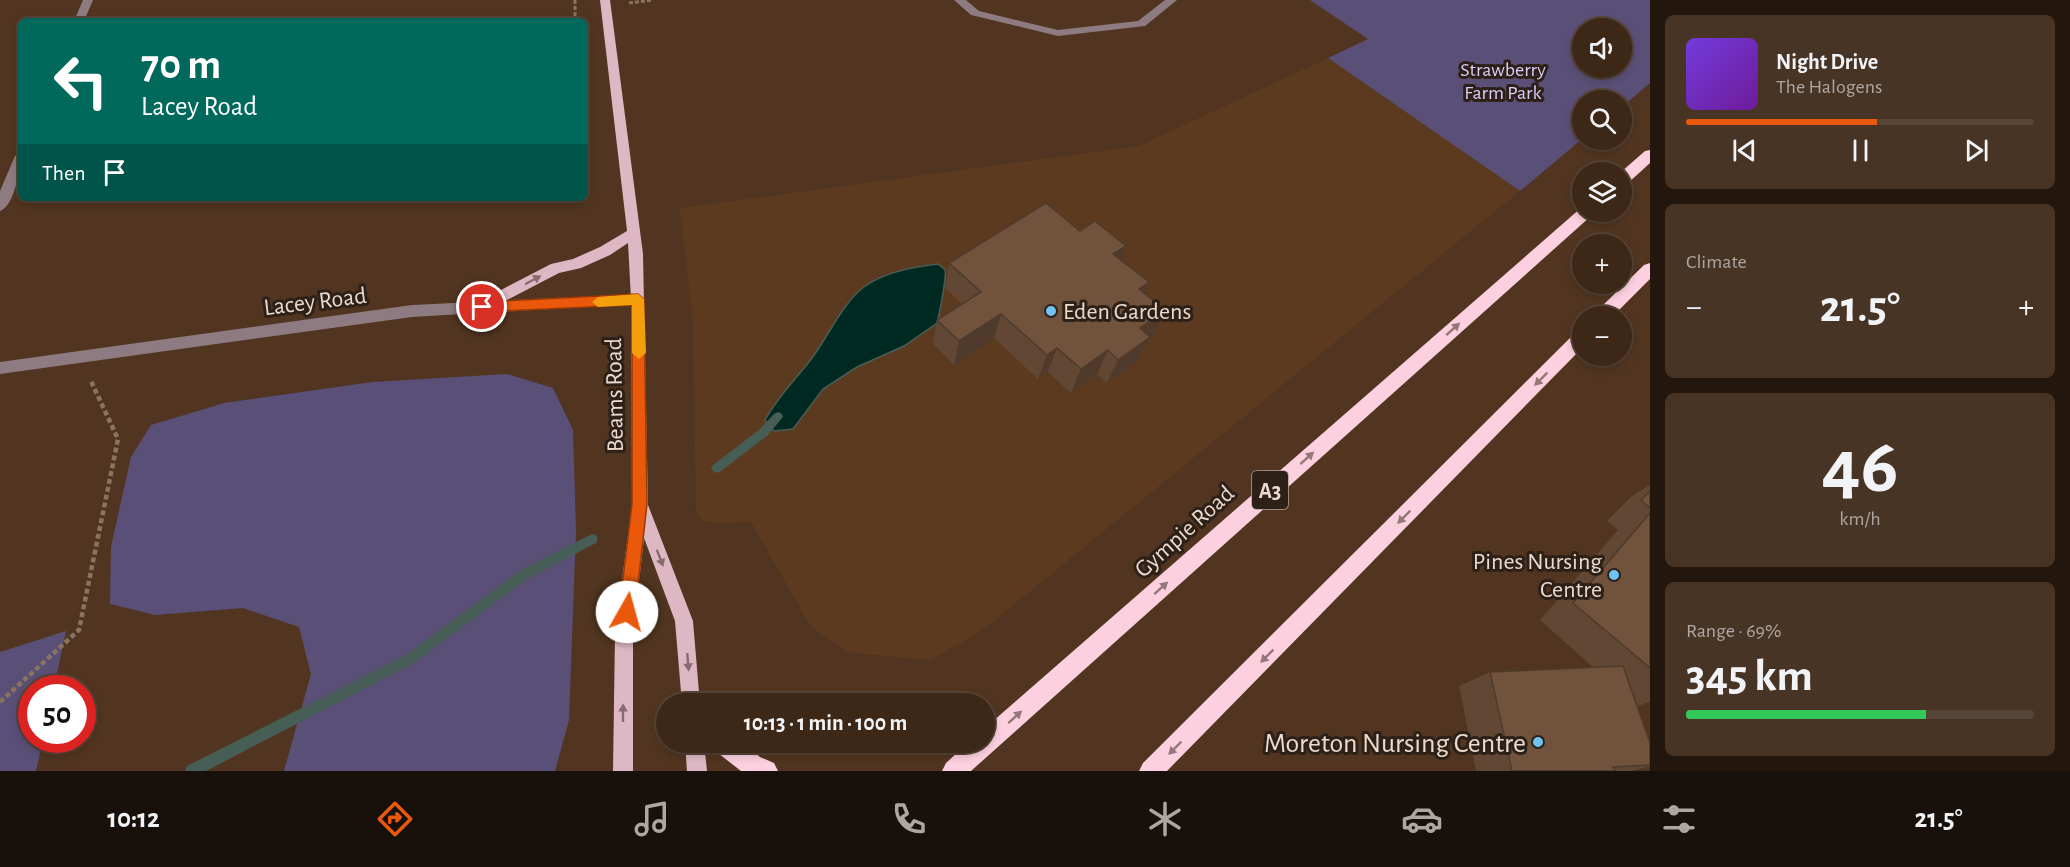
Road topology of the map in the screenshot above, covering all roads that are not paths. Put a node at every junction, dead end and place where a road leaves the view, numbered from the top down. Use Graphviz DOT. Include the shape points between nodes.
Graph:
graph roads {
  1 [pos="88,0"];
  2 [pos="605,0"];
  3 [pos="959,0"];
  4 [pos="1172,0"];
  5 [pos="80,18"];
  6 [pos="1650,155"];
  7 [pos="18,163"];
  8 [pos="1632,171"];
  9 [pos="0,206"];
  10 [pos="1575,222"];
  11 [pos="633,233"];
  12 [pos="1650,269"];
  13 [pos="638,299"];
  14 [pos="1613,306"];
  15 [pos="482,307"];
  16 [pos="1572,347"];
  17 [pos="0,368"];
  18 [pos="639,504"];
  19 [pos="690,693"];
  20 [pos="695,753"];
  21 [pos="736,753"];
  22 [pos="623,771"];
  23 [pos="697,771"];
  24 [pos="766,771"];
  25 [pos="951,771"];
  26 [pos="1151,771"];
  1 -- 5 [label="street"];
  2 -- 11 [label="main road, Beams Road"];
  3 -- 4 [label="street" via="975,13 1058,33 1141,24"];
  6 -- 8 [label="highway"];
  7 -- 9 [label="street"];
  25 -- 10 [label="highway, Gympie Road / A3, one-way"];
  11 -- 13 [label="main road, Beams Road"];
  15 -- 11 [label="main road, one-way" via="556,268 605,252"];
  12 -- 14 [label="highway"];
  13 -- 15 [label="street, Lacey Road"];
  13 -- 18 [label="main road, Beams Road"];
  15 -- 17 [label="street, Lacey Road" via="313,323"];
  16 -- 26 [label="highway, one-way"];
  18 -- 19 [label="main road, Beams Road, one-way" via="684,621"];
  22 -- 18 [label="main road, Beams Road, one-way" via="624,634"];
  20 -- 23 [label="main road"];
  21 -- 24 [label="highway"];
}
